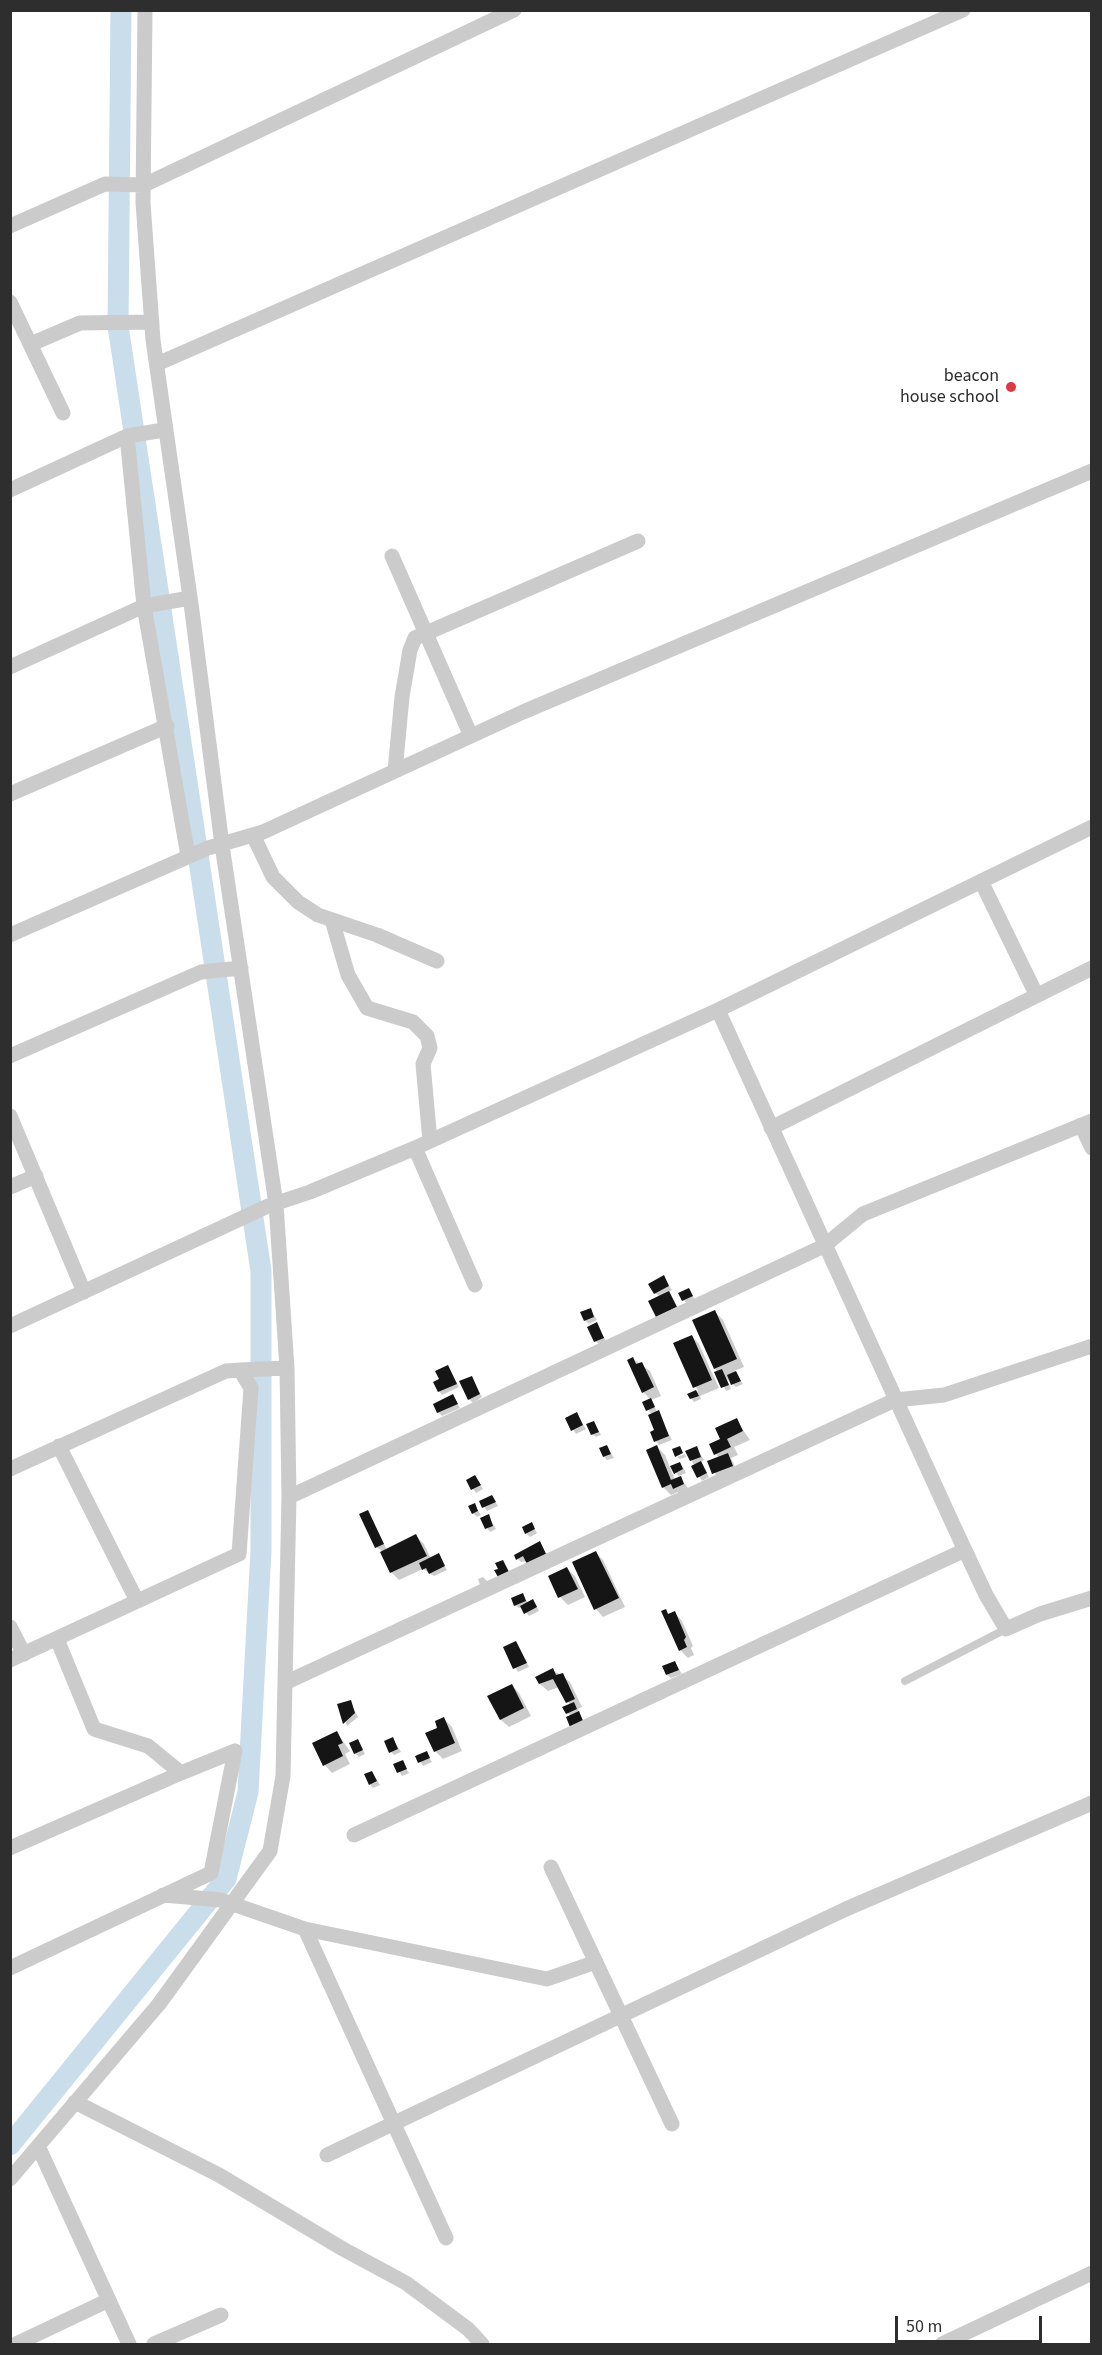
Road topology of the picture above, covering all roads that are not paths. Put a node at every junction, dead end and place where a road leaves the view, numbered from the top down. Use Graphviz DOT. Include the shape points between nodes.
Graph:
graph roads {
  1 [pos="145,10"];
  2 [pos="514,10"];
  3 [pos="963,10"];
  4 [pos="144,185"];
  5 [pos="10,226"];
  6 [pos="10,302"];
  7 [pos="152,322"];
  8 [pos="31,344"];
  9 [pos="157,364"];
  10 [pos="63,413"];
  11 [pos="164,430"];
  12 [pos="127,436"];
  13 [pos="1092,471"];
  14 [pos="10,490"];
  15 [pos="638,541"];
  16 [pos="392,556"];
  17 [pos="183,599"];
  18 [pos="144,606"];
  19 [pos="425,633"];
  20 [pos="10,668"];
  21 [pos="167,726"];
  22 [pos="471,736"];
  23 [pos="395,771"];
  24 [pos="10,794"];
  25 [pos="1092,827"];
  26 [pos="253,835"];
  27 [pos="215,846"];
  28 [pos="188,856"];
  29 [pos="981,881"];
  30 [pos="332,920"];
  31 [pos="10,935"];
  32 [pos="437,961"];
  33 [pos="241,968"];
  34 [pos="1092,968"];
  35 [pos="1036,994"];
  36 [pos="718,1010"];
  37 [pos="10,1056"];
  38 [pos="10,1116"];
  39 [pos="1086,1123"];
  40 [pos="771,1128"];
  41 [pos="430,1142"];
  42 [pos="415,1148"];
  43 [pos="1092,1148"];
  44 [pos="36,1176"];
  45 [pos="10,1187"];
  46 [pos="272,1205"];
  47 [pos="824,1246"];
  48 [pos="475,1285"];
  49 [pos="84,1292"];
  50 [pos="10,1326"];
  51 [pos="1092,1346"];
  52 [pos="287,1368"];
  53 [pos="247,1370"];
  54 [pos="895,1400"];
  55 [pos="59,1446"];
  56 [pos="10,1469"];
  57 [pos="289,1497"];
  58 [pos="965,1550"];
  59 [pos="1092,1598"];
  60 [pos="137,1601"];
  61 [pos="10,1628"];
  62 [pos="1006,1629"];
  63 [pos="57,1639"];
  64 [pos="17,1657"];
  65 [pos="905,1681"];
  66 [pos="286,1682"];
  67 [pos="181,1773"];
  68 [pos="1092,1803"];
  69 [pos="354,1835"];
  70 [pos="10,1848"];
  71 [pos="551,1867"];
  72 [pos="164,1895"];
  73 [pos="226,1902"];
  74 [pos="305,1929"];
  75 [pos="596,1962"];
  76 [pos="10,1968"];
  77 [pos="622,2016"];
  78 [pos="75,2102"];
  79 [pos="393,2124"];
  80 [pos="672,2124"];
  81 [pos="38,2146"];
  82 [pos="327,2155"];
  83 [pos="10,2179"];
  84 [pos="446,2238"];
  85 [pos="1092,2273"];
  86 [pos="109,2300"];
  87 [pos="221,2315"];
  88 [pos="16,2344"];
  89 [pos="129,2344"];
  90 [pos="154,2344"];
  91 [pos="482,2344"];
  92 [pos="942,2344"];
  1 -- 4 [label="street"];
  2 -- 4 [label="street"];
  3 -- 9 [label="street"];
  4 -- 5 [label="street" via="105,184"];
  4 -- 7 [label="street"];
  6 -- 8 [label="street"];
  7 -- 8 [label="street" via="80,323"];
  7 -- 9 [label="street"];
  8 -- 10 [label="street"];
  9 -- 11 [label="street"];
  11 -- 12 [label="street"];
  11 -- 17 [label="street"];
  12 -- 14 [label="street"];
  12 -- 18 [label="street"];
  13 -- 22 [label="street"];
  15 -- 19 [label="street"];
  16 -- 19 [label="street"];
  17 -- 18 [label="street"];
  17 -- 27 [label="street"];
  18 -- 20 [label="street"];
  18 -- 21 [label="street"];
  19 -- 22 [label="street"];
  19 -- 23 [label="street" via="415,638 410,650"];
  21 -- 24 [label="street"];
  21 -- 28 [label="street"];
  22 -- 23 [label="street"];
  23 -- 26 [label="street"];
  25 -- 29 [label="street"];
  26 -- 27 [label="street"];
  26 -- 30 [label="street" via="273,877 298,902"];
  27 -- 28 [label="street"];
  27 -- 33 [label="street"];
  28 -- 31 [label="street"];
  29 -- 35 [label="street"];
  29 -- 36 [label="street"];
  30 -- 32 [label="street"];
  30 -- 41 [label="street" via="348,975 367,1008 413,1022 427,1036 430,1048 423,1064"];
  33 -- 37 [label="street" via="201,972"];
  33 -- 46 [label="street"];
  34 -- 35 [label="street"];
  35 -- 40 [label="street"];
  36 -- 40 [label="street"];
  36 -- 41 [label="street"];
  38 -- 44 [label="street"];
  39 -- 43 [label="street"];
  39 -- 47 [label="street" via="863,1214"];
  40 -- 47 [label="street"];
  41 -- 42 [label="street"];
  42 -- 46 [label="street"];
  42 -- 48 [label="street"];
  44 -- 45 [label="street"];
  44 -- 49 [label="street"];
  46 -- 49 [label="street"];
  46 -- 52 [label="street"];
  47 -- 54 [label="street"];
  47 -- 57 [label="street"];
  49 -- 50 [label="street"];
  51 -- 54 [label="street" via="944,1395"];
  52 -- 53 [label="street"];
  52 -- 57 [label="street"];
  53 -- 55 [label="street" via="226,1371"];
  53 -- 60 [label="street" via="251,1388 239,1554"];
  54 -- 58 [label="street"];
  54 -- 66 [label="street"];
  55 -- 56 [label="street"];
  55 -- 60 [label="street"];
  57 -- 66 [label="street"];
  58 -- 62 [label="street"];
  58 -- 69 [label="street"];
  59 -- 62 [label="street"];
  60 -- 63 [label="street"];
  61 -- 64 [label="street"];
  62 -- 65 [label="lane"];
  63 -- 64 [label="street"];
  63 -- 67 [label="street" via="94,1729 148,1746"];
  66 -- 73 [label="street" via="283,1776 270,1851"];
  67 -- 70 [label="street"];
  67 -- 72 [label="street" via="235,1751 211,1873"];
  68 -- 77 [label="street" via="846,1909"];
  71 -- 75 [label="street"];
  72 -- 73 [label="street"];
  72 -- 76 [label="street"];
  73 -- 74 [label="street"];
  73 -- 78 [label="street" via="159,2004"];
  74 -- 75 [label="street" via="547,1979"];
  74 -- 79 [label="street"];
  75 -- 77 [label="street"];
  77 -- 79 [label="street"];
  77 -- 80 [label="street"];
  78 -- 81 [label="street"];
  78 -- 91 [label="street" via="219,2175 406,2283"];
  79 -- 82 [label="street"];
  79 -- 84 [label="street"];
  81 -- 83 [label="street"];
  81 -- 86 [label="street"];
  85 -- 92 [label="street"];
  86 -- 88 [label="street"];
  86 -- 89 [label="street"];
  87 -- 90 [label="street"];
}
